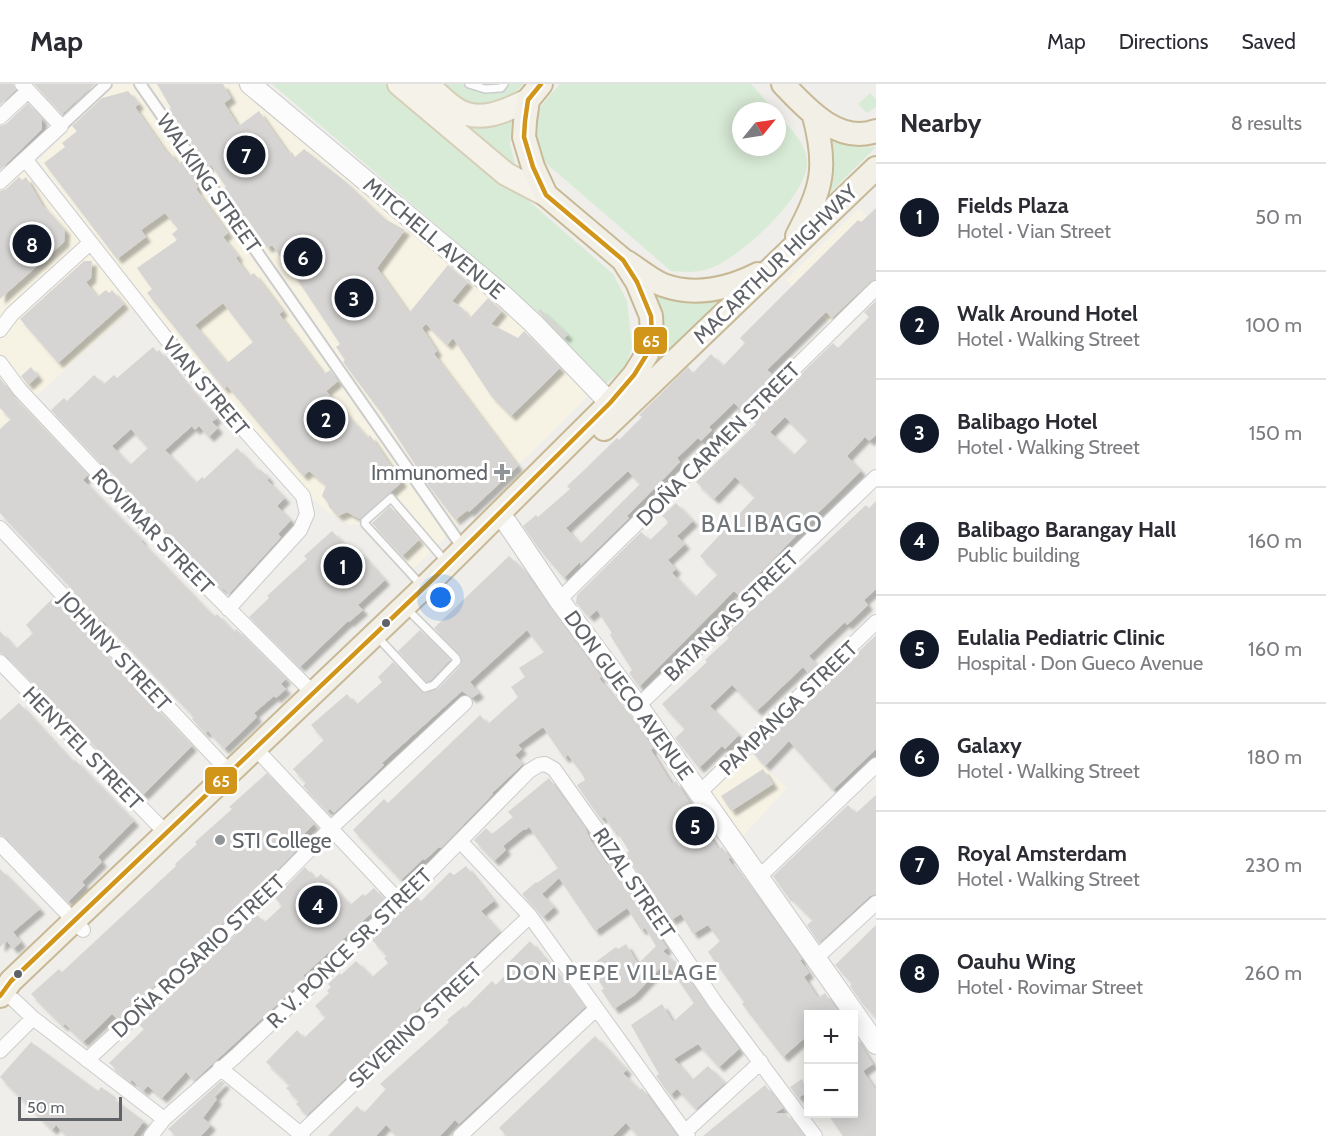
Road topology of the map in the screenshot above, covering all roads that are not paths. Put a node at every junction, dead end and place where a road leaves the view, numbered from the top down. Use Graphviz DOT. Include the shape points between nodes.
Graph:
graph roads {
  1 [pos="106,84"];
  2 [pos="140,84"];
  3 [pos="250,84"];
  4 [pos="399,84"];
  5 [pos="427,84"];
  6 [pos="469,84"];
  7 [pos="504,84"];
  8 [pos="783,84"];
  9 [pos="25,87"];
  10 [pos="535,92"];
  11 [pos="814,116"];
  12 [pos="0,117"];
  13 [pos="61,126"];
  14 [pos="876,130"];
  15 [pos="25,159"];
  16 [pos="876,168"];
  17 [pos="0,183"];
  18 [pos="546,195"];
  19 [pos="90,243"];
  20 [pos="781,258"];
  21 [pos="623,260"];
  22 [pos="876,288"];
  23 [pos="0,330"];
  24 [pos="0,363"];
  25 [pos="610,403"];
  26 [pos="876,477"];
  27 [pos="507,523"];
  28 [pos="0,528"];
  29 [pos="455,556"];
  30 [pos="423,587"];
  31 [pos="559,600"];
  32 [pos="228,609"];
  33 [pos="412,615"];
  34 [pos="876,622"];
  35 [pos="383,643"];
  36 [pos="0,662"];
  37 [pos="313,693"];
  38 [pos="465,703"];
  39 [pos="638,706"];
  40 [pos="260,753"];
  41 [pos="876,765"];
  42 [pos="529,771"];
  43 [pos="230,773"];
  44 [pos="699,793"];
  45 [pos="331,828"];
  46 [pos="167,834"];
  47 [pos="460,841"];
  48 [pos="0,844"];
  49 [pos="759,877"];
  50 [pos="400,902"];
  51 [pos="876,903"];
  52 [pos="530,916"];
  53 [pos="79,926"];
  54 [pos="816,958"];
  55 [pos="5,1002"];
  56 [pos="596,1009"];
  57 [pos="33,1018"];
  58 [pos="3,1044"];
  59 [pos="876,1044"];
  60 [pos="87,1060"];
  61 [pos="760,1062"];
  62 [pos="220,1068"];
  63 [pos="164,1119"];
  64 [pos="470,1133"];
  65 [pos="686,1134"];
  66 [pos="302,1135"];
  67 [pos="151,1136"];
  68 [pos="815,1136"];
  1 -- 13 [label="street"];
  2 -- 29 [label="street, WALKING STREET"];
  3 -- 25 [label="main road, MITCHELL AVENUE" via="505,297"];
  4 -- 18 [label="main road" via="506,174"];
  5 -- 10 [label="main road" via="457,110 473,115 492,115"];
  6 -- 7 [label="lane" via="486,88 501,88"];
  8 -- 11 [label="highway"];
  9 -- 12 [label="street"];
  9 -- 13 [label="street"];
  10 -- 18 [label="highway, MACARTHUR HIGHWAY" via="524,137"];
  11 -- 14 [label="highway" via="844,131 859,134"];
  11 -- 20 [label="highway" via="822,175 807,216"];
  13 -- 15 [label="street"];
  15 -- 17 [label="street"];
  15 -- 19 [label="street, VIAN STREET"];
  16 -- 20 [label="highway, MACARTHUR HIGHWAY"];
  18 -- 21 [label="highway, MACARTHUR HIGHWAY"];
  19 -- 23 [label="street" via="12,314"];
  19 -- 32 [label="street, VIAN STREET" via="190,369 303,496 307,514 300,530"];
  20 -- 21 [label="highway" via="743,281 700,292 661,284"];
  20 -- 27 [label="highway, MACARTHUR HIGHWAY"];
  21 -- 25 [label="highway, MACARTHUR HIGHWAY" via="645,299 652,336 647,354 634,375"];
  22 -- 31 [label="street, DOÑA CARMEN STREET"];
  24 -- 32 [label="street, ROVIMAR STREET" via="20,390"];
  25 -- 29 [label="highway, MACARTHUR HIGHWAY"];
  26 -- 39 [label="street, BATANGAS STREET"];
  27 -- 31 [label="main road, DON GUECO AVENUE"];
  27 -- 33 [label="highway, MACARTHUR HIGHWAY"];
  28 -- 43 [label="street, JOHNNY STREET"];
  29 -- 30 [label="highway, MACARTHUR HIGHWAY"];
  29 -- 30 [label="lane" via="391,498 364,521"];
  30 -- 37 [label="highway, MACARTHUR HIGHWAY"];
  31 -- 39 [label="main road, DON GUECO AVENUE"];
  32 -- 37 [label="street, ROVIMAR STREET"];
  33 -- 35 [label="highway, MACARTHUR HIGHWAY"];
  33 -- 35 [label="lane" via="456,658 434,686 425,688"];
  34 -- 44 [label="street, PAMPANGA STREET"];
  35 -- 40 [label="highway, MACARTHUR HIGHWAY"];
  36 -- 46 [label="street, HENYFEL STREET"];
  37 -- 40 [label="highway, MACARTHUR HIGHWAY"];
  38 -- 45 [label="street, DOÑA ROSARIO STREET"];
  39 -- 44 [label="main road, DON GUECO AVENUE"];
  40 -- 43 [label="highway, MACARTHUR HIGHWAY"];
  40 -- 45 [label="street"];
  40 -- 53 [label="highway, MACARTHUR HIGHWAY"];
  41 -- 49 [label="street"];
  42 -- 47 [label="street, R. V. PONCE SR. STREET"];
  42 -- 61 [label="street, RIZAL STREET" via="545,764 554,769"];
  43 -- 46 [label="highway, MACARTHUR HIGHWAY"];
  44 -- 49 [label="main road, DON GUECO AVENUE"];
  45 -- 50 [label="street"];
  45 -- 60 [label="street, DOÑA ROSARIO STREET" via="249,911"];
  46 -- 53 [label="highway, MACARTHUR HIGHWAY"];
  47 -- 50 [label="street, R. V. PONCE SR. STREET"];
  47 -- 52 [label="street"];
  48 -- 53 [label="street"];
  49 -- 54 [label="main road, DON GUECO AVENUE"];
  50 -- 62 [label="street, R. V. PONCE SR. STREET"];
  51 -- 54 [label="street"];
  52 -- 56 [label="street"];
  52 -- 66 [label="street, SEVERINO STREET"];
  53 -- 55 [label="highway, MACARTHUR HIGHWAY"];
  54 -- 59 [label="main road, DON GUECO AVENUE"];
  55 -- 57 [label="street"];
  56 -- 64 [label="street"];
  56 -- 65 [label="street"];
  57 -- 58 [label="street"];
  57 -- 60 [label="street"];
  60 -- 63 [label="street"];
  61 -- 65 [label="street"];
  61 -- 68 [label="street, RIZAL STREET"];
  62 -- 63 [label="street, R. V. PONCE SR. STREET"];
  62 -- 66 [label="street"];
  63 -- 67 [label="street, R. V. PONCE SR. STREET"];
}
